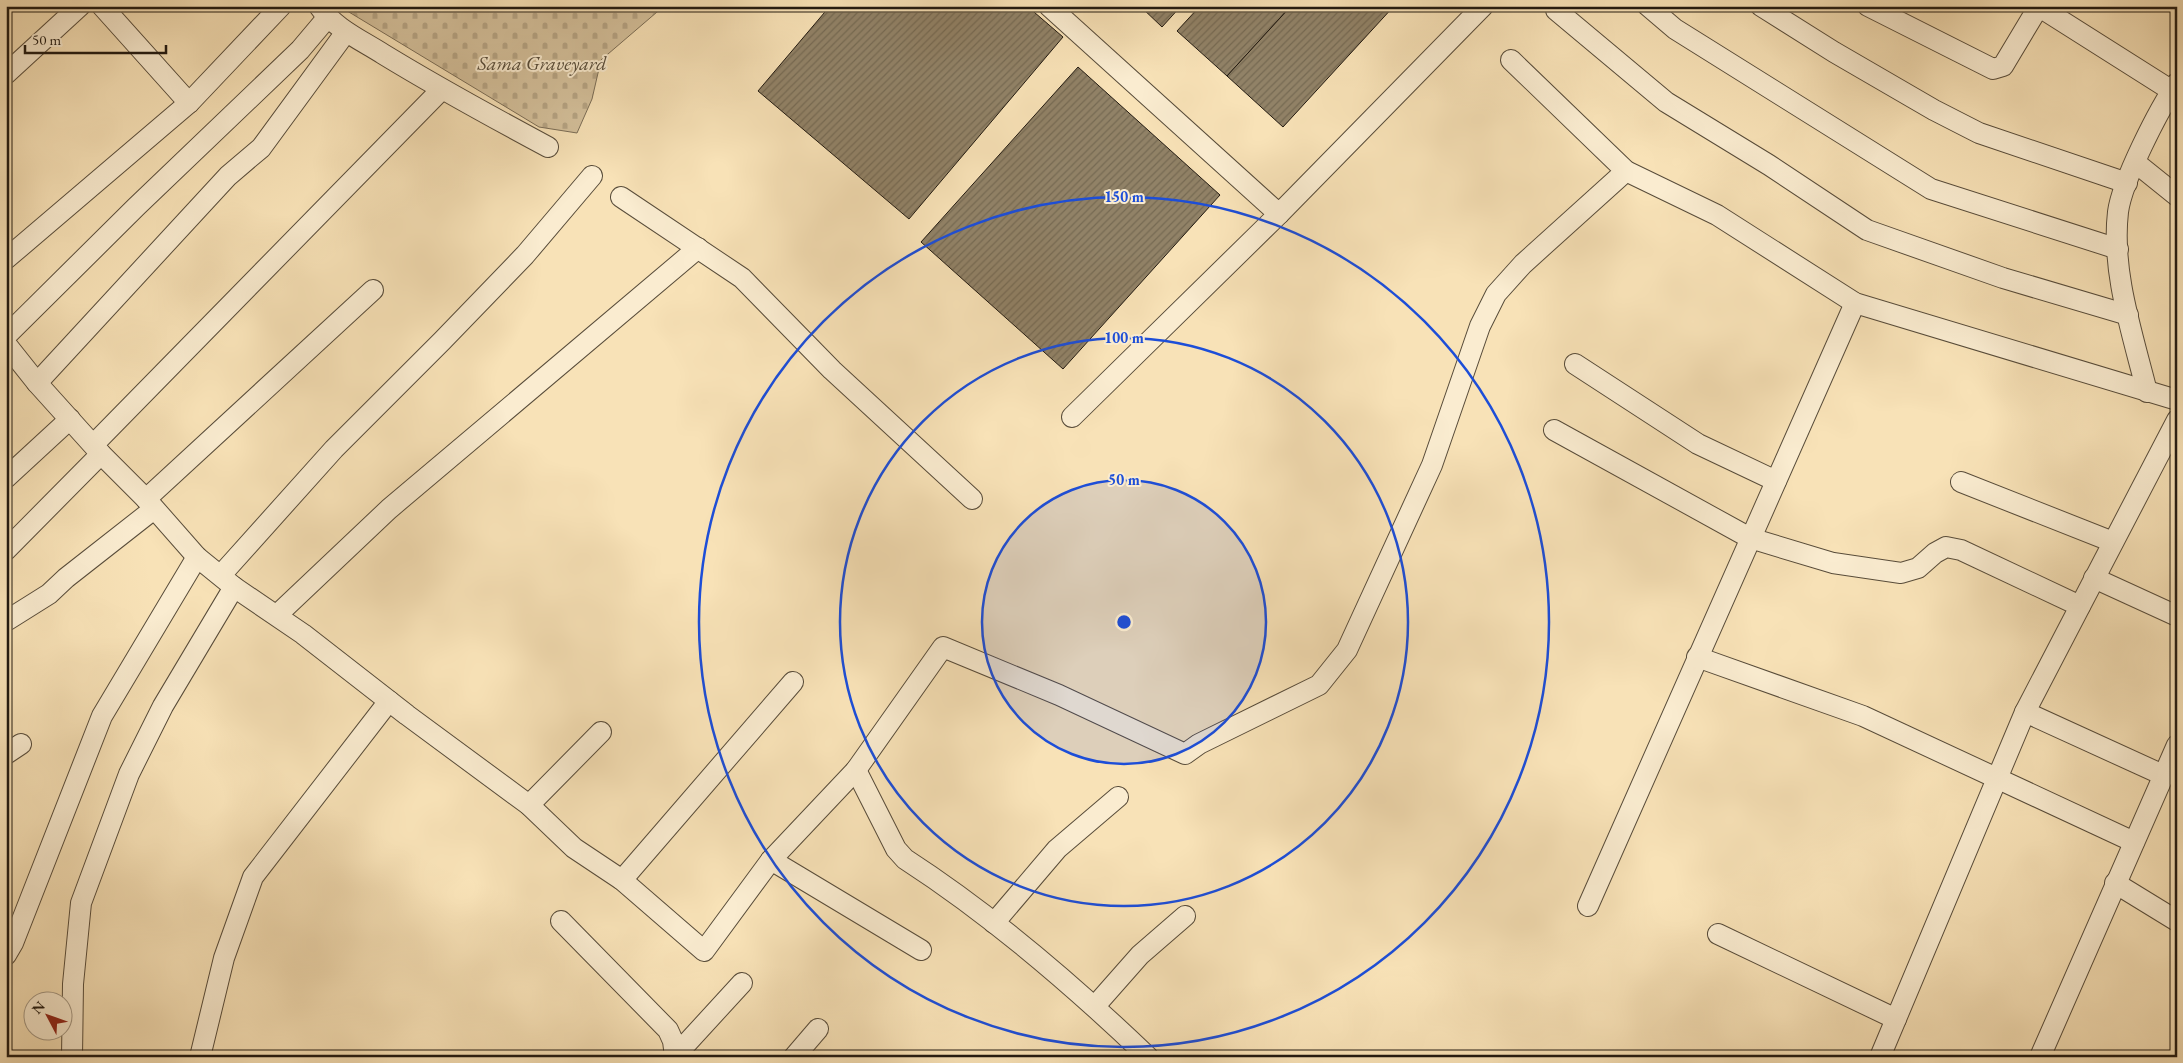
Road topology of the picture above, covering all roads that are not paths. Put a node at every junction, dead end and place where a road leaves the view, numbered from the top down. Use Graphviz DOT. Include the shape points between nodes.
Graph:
graph roads {
  1 [pos="80,6"];
  2 [pos="102,6"];
  3 [pos="281,6"];
  4 [pos="1049,6"];
  5 [pos="1483,6"];
  6 [pos="1648,6"];
  7 [pos="1761,6"];
  8 [pos="1868,6"];
  9 [pos="2039,6"];
  10 [pos="1556,10"];
  11 [pos="323,12"];
  12 [pos="346,32"];
  13 [pos="1511,60"];
  14 [pos="6,74"];
  15 [pos="2175,89"];
  16 [pos="441,90"];
  17 [pos="189,104"];
  18 [pos="548,147"];
  19 [pos="2136,162"];
  20 [pos="1626,172"];
  21 [pos="592,176"];
  22 [pos="2127,183"];
  23 [pos="2177,196"];
  24 [pos="620,197"];
  25 [pos="1279,214"];
  26 [pos="698,248"];
  27 [pos="2118,248"];
  28 [pos="6,260"];
  29 [pos="373,290"];
  30 [pos="1854,303"];
  31 [pos="2128,315"];
  32 [pos="6,336"];
  33 [pos="6,344"];
  34 [pos="1575,364"];
  35 [pos="37,383"];
  36 [pos="2147,392"];
  37 [pos="2177,400"];
  38 [pos="1072,417"];
  39 [pos="70,419"];
  40 [pos="2177,420"];
  41 [pos="1554,430"];
  42 [pos="98,449"];
  43 [pos="6,478"];
  44 [pos="1776,480"];
  45 [pos="1961,482"];
  46 [pos="972,499"];
  47 [pos="150,504"];
  48 [pos="1750,538"];
  49 [pos="2113,542"];
  50 [pos="6,550"];
  51 [pos="196,557"];
  52 [pos="2094,578"];
  53 [pos="227,581"];
  54 [pos="2080,606"];
  55 [pos="277,616"];
  56 [pos="2177,616"];
  57 [pos="6,621"];
  58 [pos="1697,657"];
  59 [pos="793,682"];
  60 [pos="389,701"];
  61 [pos="2024,712"];
  62 [pos="601,732"];
  63 [pos="2177,745"];
  64 [pos="856,770"];
  65 [pos="2163,775"];
  66 [pos="1997,779"];
  67 [pos="1118,797"];
  68 [pos="529,805"];
  69 [pos="2134,842"];
  70 [pos="771,860"];
  71 [pos="622,880"];
  72 [pos="2115,883"];
  73 [pos="1588,906"];
  74 [pos="1185,916"];
  75 [pos="562,921"];
  76 [pos="2177,921"];
  77 [pos="994,923"];
  78 [pos="1718,934"];
  79 [pos="922,950"];
  80 [pos="6,955"];
  81 [pos="742,983"];
  82 [pos="1095,1006"];
  83 [pos="1896,1019"];
  84 [pos="818,1029"];
  85 [pos="675,1056"];
  86 [pos="72,1057"];
  87 [pos="200,1057"];
  88 [pos="794,1057"];
  89 [pos="1148,1057"];
  90 [pos="1880,1057"];
  91 [pos="2040,1057"];
  1 -- 14 [label="street"];
  2 -- 17 [label="street"];
  3 -- 17 [label="street"];
  4 -- 25 [label="street"];
  5 -- 25 [label="street"];
  6 -- 27 [label="street" via="1675,29 1931,189"];
  7 -- 22 [label="street" via="1834,52 1979,133"];
  8 -- 9 [label="street" via="1993,69 2003,66"];
  9 -- 15 [label="street"];
  10 -- 31 [label="street" via="1666,102 1867,230 2003,278"];
  11 -- 12 [label="street"];
  11 -- 32 [label="street" via="293,56"];
  12 -- 16 [label="street"];
  12 -- 35 [label="street" via="261,148 228,176"];
  13 -- 20 [label="street"];
  15 -- 19 [label="street"];
  16 -- 18 [label="street"];
  16 -- 42 [label="street"];
  17 -- 28 [label="street"];
  19 -- 22 [label="street"];
  19 -- 23 [label="street"];
  20 -- 30 [label="street" via="1717,215"];
  20 -- 64 [label="street" via="1523,264 1496,294 1480,326 1428,474 1346,650 1319,685 1185,754 1059,695 943,647"];
  21 -- 53 [label="street" via="525,255 334,449"];
  22 -- 27 [label="street" via="2118,211"];
  24 -- 26 [label="street"];
  25 -- 38 [label="street"];
  26 -- 46 [label="street" via="742,278 832,370"];
  26 -- 55 [label="street" via="389,508"];
  27 -- 31 [label="street"];
  29 -- 47 [label="street"];
  30 -- 36 [label="street"];
  30 -- 44 [label="street"];
  31 -- 36 [label="street"];
  33 -- 35 [label="street"];
  34 -- 44 [label="street" via="1698,444"];
  35 -- 39 [label="street"];
  36 -- 37 [label="street"];
  39 -- 42 [label="street"];
  39 -- 43 [label="street"];
  40 -- 49 [label="street"];
  41 -- 48 [label="street"];
  42 -- 47 [label="street"];
  42 -- 50 [label="street"];
  44 -- 48 [label="street"];
  45 -- 49 [label="street"];
  47 -- 51 [label="street"];
  47 -- 57 [label="street" via="49,594"];
  48 -- 54 [label="street" via="1833,563 1901,573 1918,568 1946,547 1961,550"];
  48 -- 58 [label="street"];
  49 -- 52 [label="street"];
  51 -- 53 [label="street"];
  51 -- 80 [label="street" via="102,716"];
  52 -- 54 [label="street"];
  52 -- 56 [label="street"];
  53 -- 55 [label="street"];
  53 -- 86 [label="street" via="129,774 81,903 73,984"];
  54 -- 61 [label="street"];
  55 -- 60 [label="street"];
  58 -- 66 [label="street" via="1863,716"];
  58 -- 73 [label="street"];
  59 -- 71 [label="street"];
  60 -- 68 [label="street"];
  60 -- 87 [label="street" via="253,877 224,958"];
  61 -- 65 [label="street"];
  61 -- 66 [label="street"];
  62 -- 68 [label="street"];
  63 -- 65 [label="street"];
  64 -- 70 [label="street"];
  64 -- 77 [label="street" via="896,849 905,859"];
  65 -- 69 [label="street"];
  66 -- 69 [label="street"];
  66 -- 83 [label="street"];
  67 -- 77 [label="street" via="1057,850"];
  68 -- 71 [label="street" via="574,848"];
  69 -- 72 [label="street"];
  70 -- 71 [label="street" via="704,951"];
  70 -- 79 [label="street"];
  72 -- 76 [label="street"];
  72 -- 91 [label="street"];
  74 -- 82 [label="street" via="1140,955"];
  75 -- 85 [label="street" via="668,1030"];
  77 -- 82 [label="street"];
  78 -- 83 [label="street"];
  81 -- 85 [label="street"];
  82 -- 89 [label="street"];
  83 -- 90 [label="street"];
  84 -- 88 [label="street"];
}
